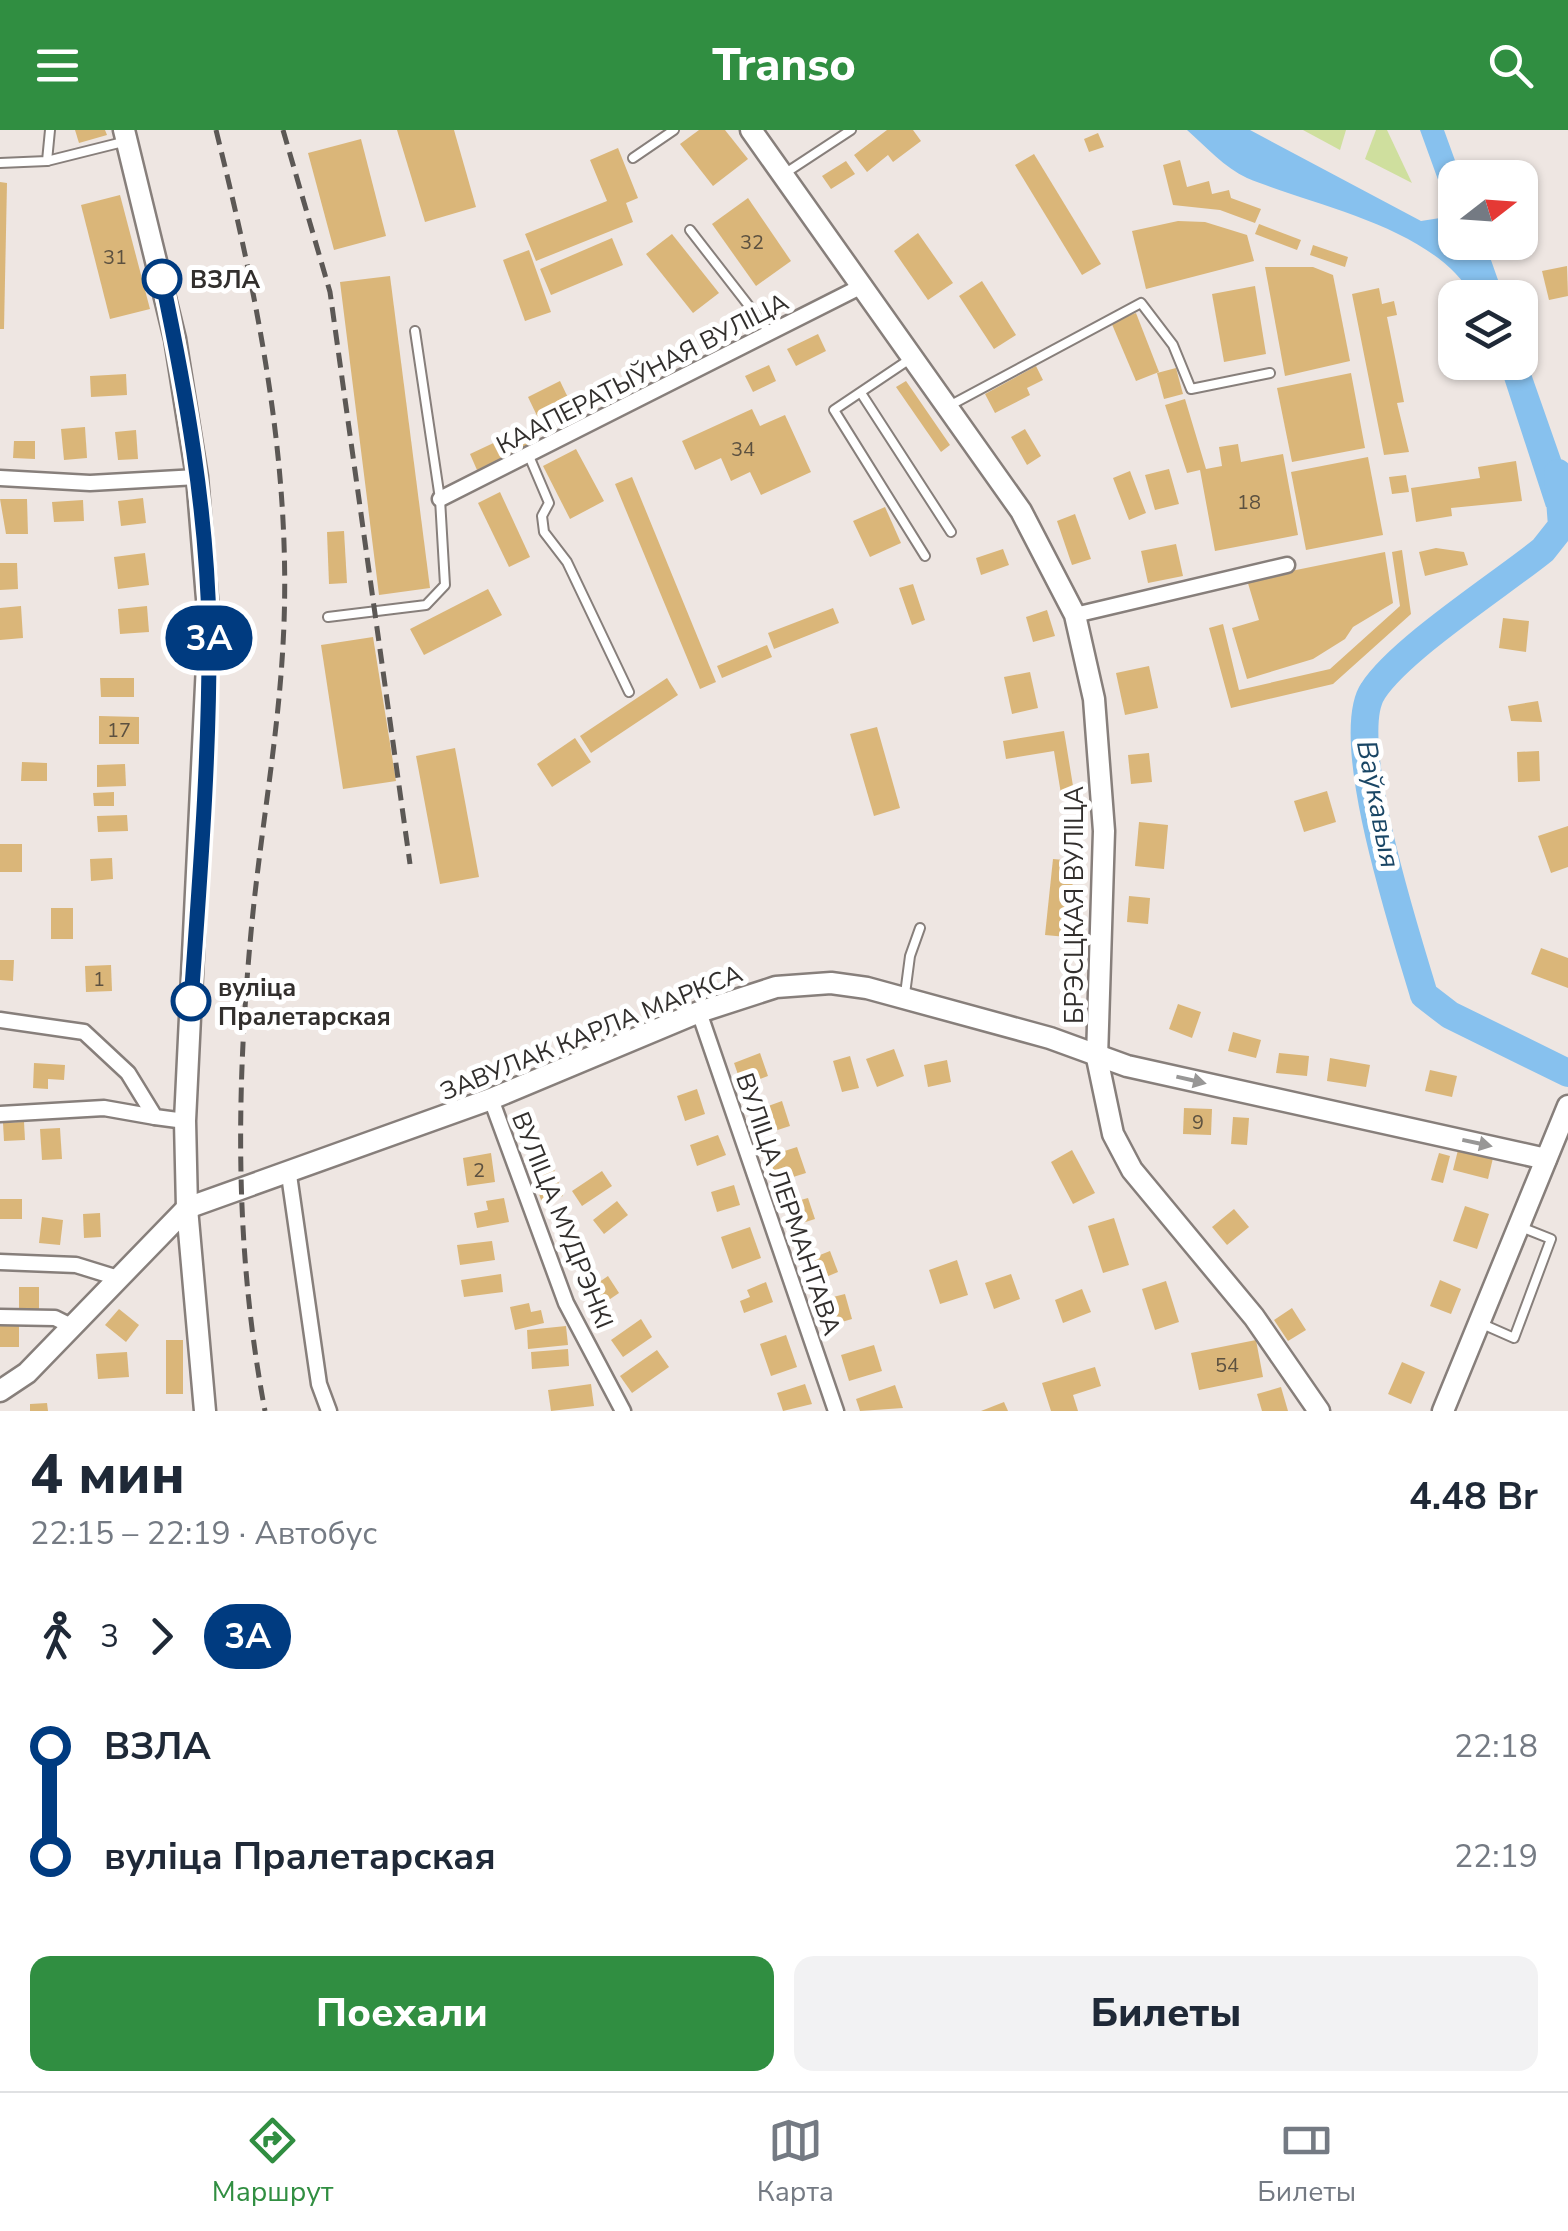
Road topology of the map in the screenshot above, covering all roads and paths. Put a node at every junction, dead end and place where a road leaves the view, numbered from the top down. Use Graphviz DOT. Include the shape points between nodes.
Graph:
graph roads {
  1 [pos="50,130"];
  2 [pos="674,130"];
  3 [pos="751,130"];
  4 [pos="851,130"];
  5 [pos="126,135"];
  6 [pos="633,158"];
  7 [pos="47,161"];
  8 [pos="0,163"];
  9 [pos="784,174"];
  10 [pos="690,230"];
  11 [pos="864,285"];
  12 [pos="415,331"];
  13 [pos="770,333"];
  14 [pos="914,356"];
  15 [pos="1270,374"];
  16 [pos="861,393"];
  17 [pos="949,406"];
  18 [pos="529,456"];
  19 [pos="197,477"];
  20 [pos="0,478"];
  21 [pos="440,499"];
  22 [pos="951,532"];
  23 [pos="925,556"];
  24 [pos="1287,565"];
  25 [pos="1075,615"];
  26 [pos="328,617"];
  27 [pos="629,692"];
  28 [pos="920,928"];
  29 [pos="904,999"];
  30 [pos="699,1012"];
  31 [pos="0,1020"];
  32 [pos="1096,1058"];
  33 [pos="491,1099"];
  34 [pos="1568,1106"];
  35 [pos="0,1114"];
  36 [pos="155,1117"];
  37 [pos="185,1121"];
  38 [pos="1546,1160"];
  39 [pos="289,1175"];
  40 [pos="187,1208"];
  41 [pos="1519,1226"];
  42 [pos="0,1262"];
  43 [pos="118,1278"];
  44 [pos="0,1317"];
  45 [pos="1480,1324"];
  46 [pos="73,1327"];
  47 [pos="0,1391"];
  48 [pos="205,1411"];
  49 [pos="328,1411"];
  50 [pos="623,1411"];
  51 [pos="836,1411"];
  52 [pos="1319,1411"];
  53 [pos="1443,1411"];
  1 -- 7 [label="lane"];
  2 -- 6 [label="lane"];
  3 -- 9 [label="street, БРЭСЦКАЯ ВУЛІЦА"];
  4 -- 9 [label="lane"];
  5 -- 7 [label="lane"];
  5 -- 19 [label="street" via="175,340"];
  7 -- 8 [label="lane"];
  9 -- 11 [label="street, БРЭСЦКАЯ ВУЛІЦА"];
  10 -- 13 [label="lane"];
  11 -- 13 [label="street, КААПЕРАТЫЎНАЯ ВУЛІЦА"];
  11 -- 14 [label="street, БРЭСЦКАЯ ВУЛІЦА"];
  12 -- 21 [label="lane"];
  13 -- 18 [label="street, КААПЕРАТЫЎНАЯ ВУЛІЦА"];
  14 -- 16 [label="lane"];
  14 -- 17 [label="street, БРЭСЦКАЯ ВУЛІЦА"];
  15 -- 17 [label="lane" via="1191,389 1173,344 1141,303"];
  16 -- 22 [label="lane"];
  16 -- 23 [label="lane" via="834,410"];
  17 -- 25 [label="street, БРЭСЦКАЯ ВУЛІЦА" via="1021,512"];
  18 -- 21 [label="street, КААПЕРАТЫЎНАЯ ВУЛІЦА"];
  18 -- 27 [label="lane" via="549,504 544,532 567,562"];
  19 -- 20 [label="street"];
  19 -- 37 [label="street" via="208,696"];
  21 -- 26 [label="lane" via="445,586 439,595 426,605"];
  24 -- 25 [label="street"];
  25 -- 32 [label="street, БРЭСЦКАЯ ВУЛІЦА" via="1094,698 1104,831"];
  28 -- 29 [label="lane"];
  29 -- 30 [label="street, ЗАВУЛАК КАРЛА МАРКСА" via="867,988 776,986"];
  29 -- 32 [label="street, ЗАВУЛАК КАРЛА МАРКСА" via="1050,1038"];
  30 -- 33 [label="street, ЗАВУЛАК КАРЛА МАРКСА"];
  30 -- 51 [label="street, ВУЛІЦА ЛЕРМАНТАВА"];
  31 -- 36 [label="street" via="84,1032 128,1073"];
  32 -- 38 [label="street, ЗАВУЛАК КАРЛА МАРКСА, one-way"];
  32 -- 52 [label="street, БРЭСЦКАЯ ВУЛІЦА" via="1113,1134 1132,1170 1254,1317"];
  33 -- 39 [label="street, ЗАВУЛАК КАРЛА МАРКСА"];
  33 -- 50 [label="street, ВУЛІЦА МУДРЭНКІ" via="566,1302"];
  34 -- 38 [label="street"];
  35 -- 36 [label="street" via="104,1108"];
  36 -- 37 [label="street"];
  37 -- 40 [label="street"];
  38 -- 41 [label="street"];
  39 -- 40 [label="street, ЗАВУЛАК КАРЛА МАРКСА"];
  39 -- 49 [label="street"];
  40 -- 43 [label="street"];
  40 -- 48 [label="street"];
  41 -- 45 [label="street"];
  41 -- 45 [label="lane" via="1551,1238 1514,1338"];
  42 -- 43 [label="street" via="76,1265"];
  43 -- 46 [label="street"];
  44 -- 46 [label="street" via="55,1318"];
  45 -- 53 [label="street"];
  46 -- 47 [label="street"];
}
